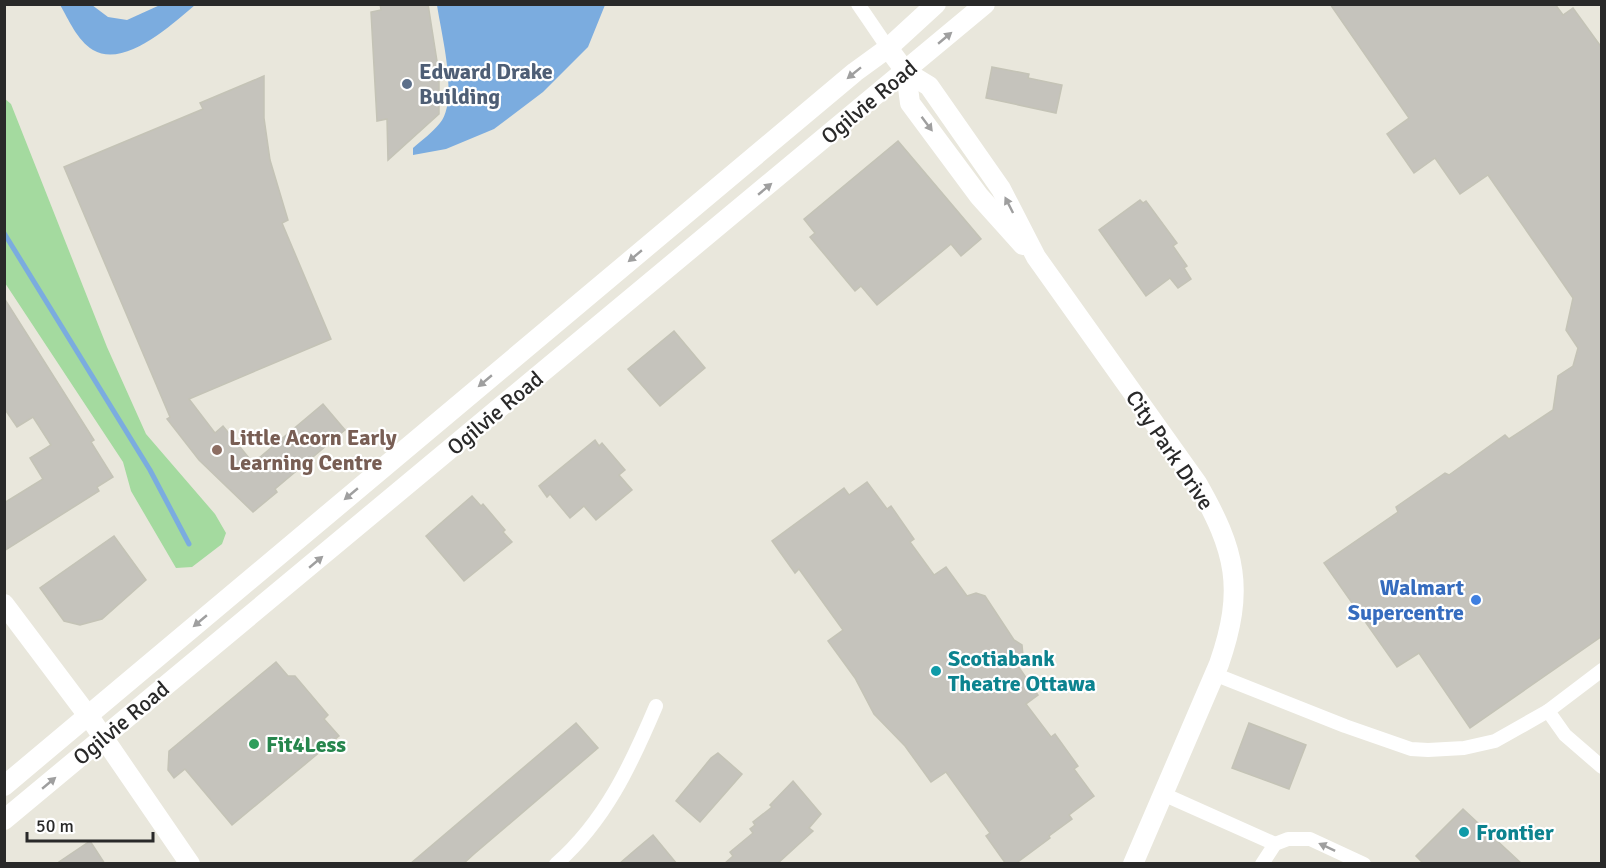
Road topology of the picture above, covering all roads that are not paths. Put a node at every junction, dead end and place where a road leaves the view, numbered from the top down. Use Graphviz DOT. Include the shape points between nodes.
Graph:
graph roads {
  1 [pos="858,4"];
  2 [pos="936,4"];
  3 [pos="985,4"];
  4 [pos="888,48"];
  5 [pos="906,72"];
  6 [pos="4,604"];
  7 [pos="1602,670"];
  8 [pos="1214,674"];
  9 [pos="656,706"];
  10 [pos="1548,711"];
  11 [pos="88,716"];
  12 [pos="104,738"];
  13 [pos="1602,767"];
  14 [pos="4,786"];
  15 [pos="1163,794"];
  16 [pos="4,820"];
  17 [pos="1282,842"];
  18 [pos="190,864"];
  19 [pos="556,864"];
  20 [pos="1133,864"];
  21 [pos="1263,864"];
  22 [pos="1364,864"];
  1 -- 4 [label="street, City Park Drive"];
  2 -- 4 [label="main road, Ogilvie Road"];
  5 -- 3 [label="main road, Ogilvie Road, one-way"];
  4 -- 5 [label="main road, City Park Drive"];
  4 -- 11 [label="main road, Ogilvie Road, one-way" via="452,408"];
  5 -- 8 [label="main road, City Park Drive" via="910,103 979,196 1036,257 1212,509 1235,576 1231,629"];
  12 -- 5 [label="main road, Ogilvie Road, one-way"];
  6 -- 11 [label="main road"];
  7 -- 10 [label="street"];
  8 -- 10 [label="street" via="1411,749 1446,750 1487,743"];
  8 -- 15 [label="main road, City Park Drive"];
  9 -- 19 [label="street" via="632,762 606,807"];
  10 -- 13 [label="street" via="1566,735"];
  11 -- 12 [label="main road"];
  11 -- 14 [label="main road, Ogilvie Road"];
  16 -- 12 [label="main road, Ogilvie Road, one-way"];
  12 -- 18 [label="main road"];
  15 -- 17 [label="street"];
  15 -- 20 [label="main road, City Park Drive"];
  17 -- 21 [label="street"];
  22 -- 17 [label="street, one-way" via="1310,839"];
}
